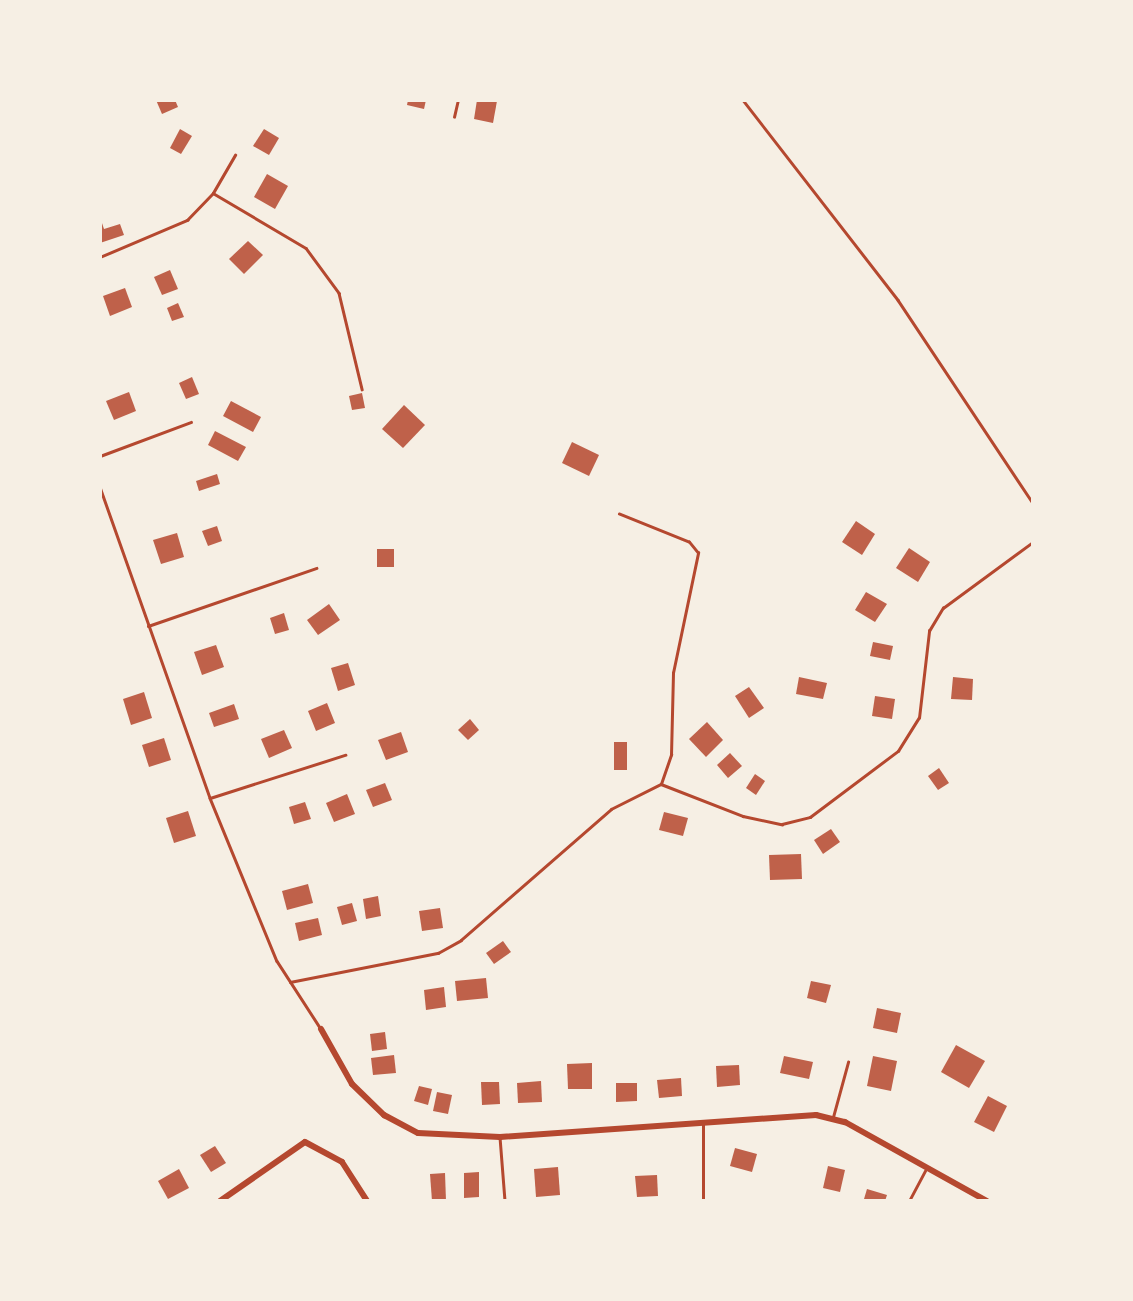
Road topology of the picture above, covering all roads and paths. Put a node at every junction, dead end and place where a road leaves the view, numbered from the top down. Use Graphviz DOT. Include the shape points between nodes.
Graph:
graph roads {
  1 [pos="458,100"];
  2 [pos="743,100"];
  3 [pos="454,117"];
  4 [pos="235,155"];
  5 [pos="213,193"];
  6 [pos="100,257"];
  7 [pos="362,389"];
  8 [pos="191,422"];
  9 [pos="100,456"];
  10 [pos="100,487"];
  11 [pos="1033,503"];
  12 [pos="619,514"];
  13 [pos="1033,542"];
  14 [pos="316,568"];
  15 [pos="148,626"];
  16 [pos="345,755"];
  17 [pos="661,784"];
  18 [pos="210,798"];
  19 [pos="290,982"];
  20 [pos="321,1029"];
  21 [pos="848,1062"];
  22 [pos="833,1117"];
  23 [pos="703,1123"];
  24 [pos="500,1137"];
  25 [pos="925,1171"];
  26 [pos="220,1201"];
  27 [pos="368,1201"];
  28 [pos="505,1201"];
  29 [pos="703,1201"];
  30 [pos="909,1201"];
  31 [pos="987,1201"];
  1 -- 3 [label="lane"];
  2 -- 11 [label="lane" via="898,300"];
  4 -- 5 [label="lane"];
  5 -- 6 [label="lane" via="160,236"];
  5 -- 7 [label="lane" via="306,248 338,293"];
  8 -- 9 [label="lane"];
  10 -- 15 [label="lane"];
  12 -- 17 [label="lane" via="689,542 698,553 673,673 671,755"];
  13 -- 17 [label="lane" via="943,608 929,631 919,718 898,751 810,817 782,824 743,816"];
  14 -- 15 [label="lane"];
  15 -- 18 [label="lane"];
  16 -- 18 [label="lane"];
  17 -- 19 [label="lane" via="611,809 461,940 438,953"];
  18 -- 19 [label="lane"];
  19 -- 20 [label="lane"];
  20 -- 24 [label="street" via="352,1084 402,1127 437,1138"];
  21 -- 22 [label="lane"];
  22 -- 23 [label="street"];
  22 -- 25 [label="street"];
  23 -- 24 [label="street"];
  23 -- 29 [label="lane"];
  24 -- 28 [label="lane"];
  25 -- 30 [label="lane"];
  25 -- 31 [label="street"];
  26 -- 27 [label="street" via="305,1142 342,1162"];
}
